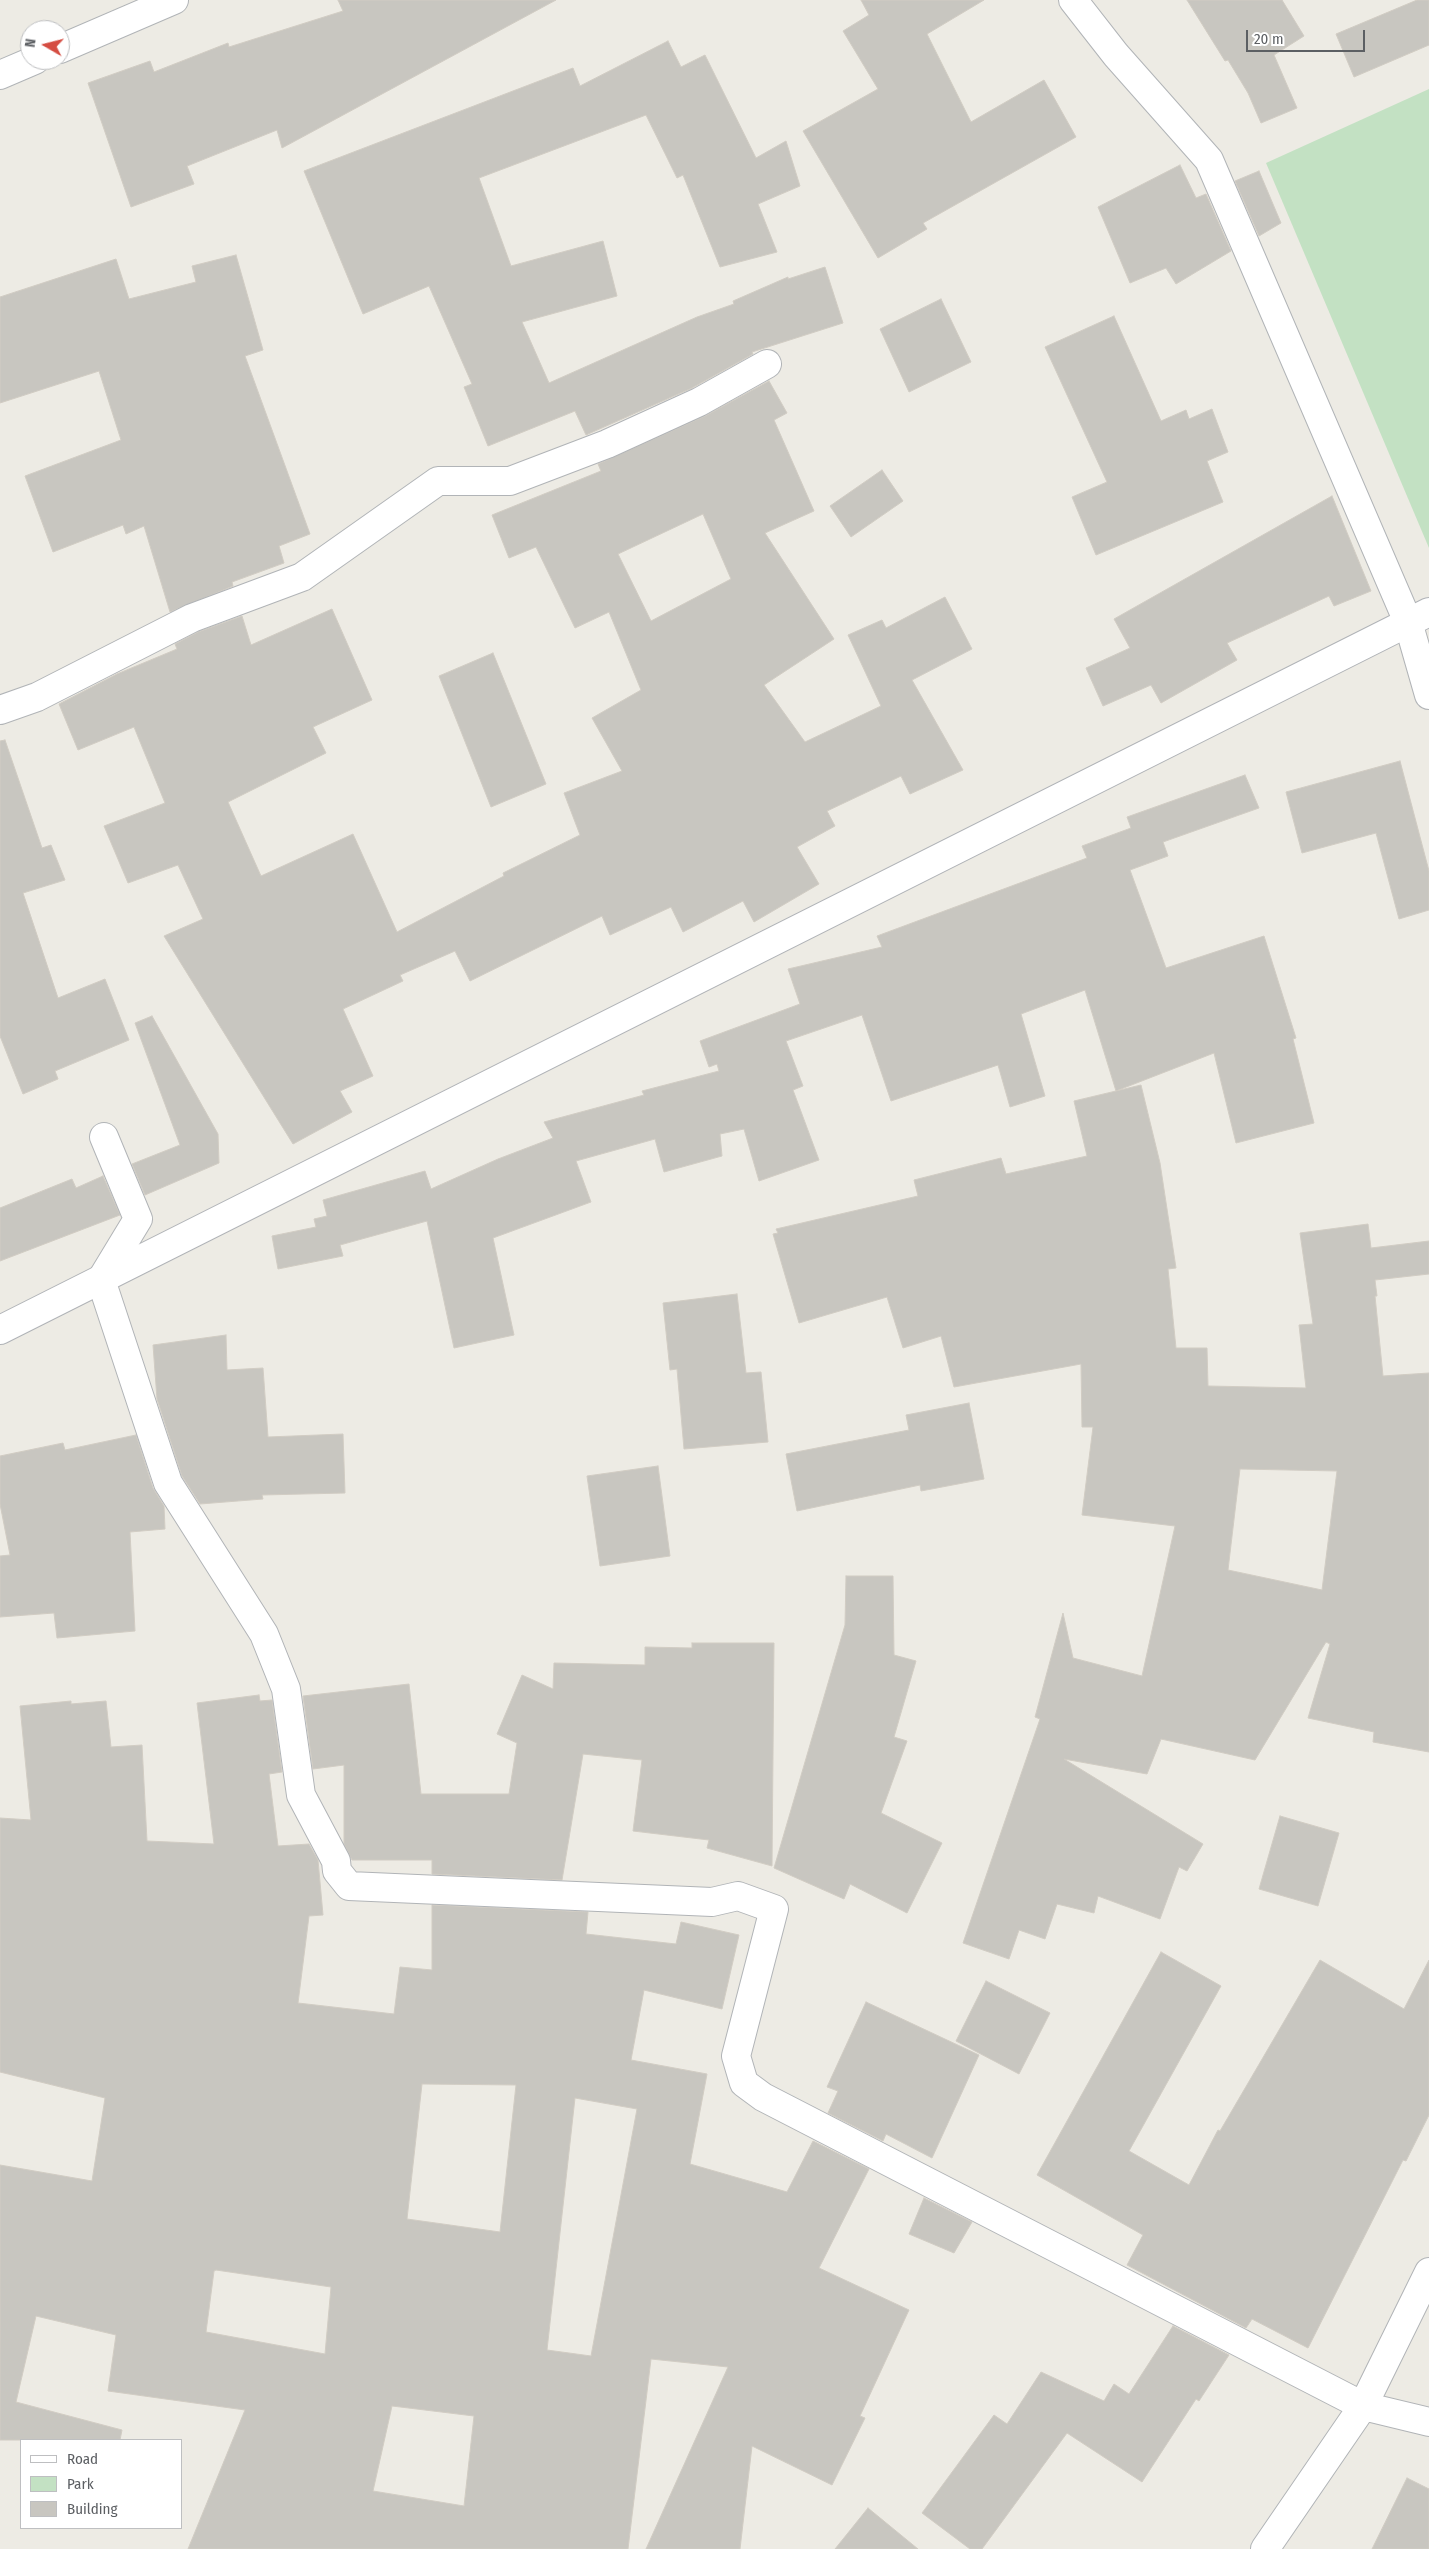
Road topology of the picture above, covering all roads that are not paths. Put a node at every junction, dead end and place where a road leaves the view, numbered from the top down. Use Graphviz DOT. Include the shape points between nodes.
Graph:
graph roads {
  1 [pos="174,0"];
  2 [pos="1073,0"];
  3 [pos="70,45"];
  4 [pos="20,66"];
  5 [pos="0,75"];
  6 [pos="767,364"];
  7 [pos="1419,617"];
  8 [pos="1429,695"];
  9 [pos="0,710"];
  10 [pos="104,1137"];
  11 [pos="101,1280"];
  12 [pos="1,1328"];
  13 [pos="1429,2272"];
  14 [pos="1363,2406"];
  15 [pos="1429,2422"];
  16 [pos="1265,2549"];
  1 -- 3 [label="street"];
  2 -- 7 [label="street" via="1122,62 1209,160"];
  4 -- 5 [label="street"];
  6 -- 9 [label="street" via="699,402 607,444 510,481 438,480 302,577 192,618 37,697"];
  7 -- 8 [label="street"];
  7 -- 11 [label="street"];
  10 -- 11 [label="street" via="138,1219"];
  11 -- 12 [label="street"];
  11 -- 14 [label="street" via="168,1483 264,1634 286,1689 301,1795 336,1861 337,1871 349,1886 712,1902 738,1896 774,1909 736,2056 744,2084 763,2097"];
  13 -- 14 [label="street"];
  14 -- 15 [label="street"];
  14 -- 16 [label="street"];
}
